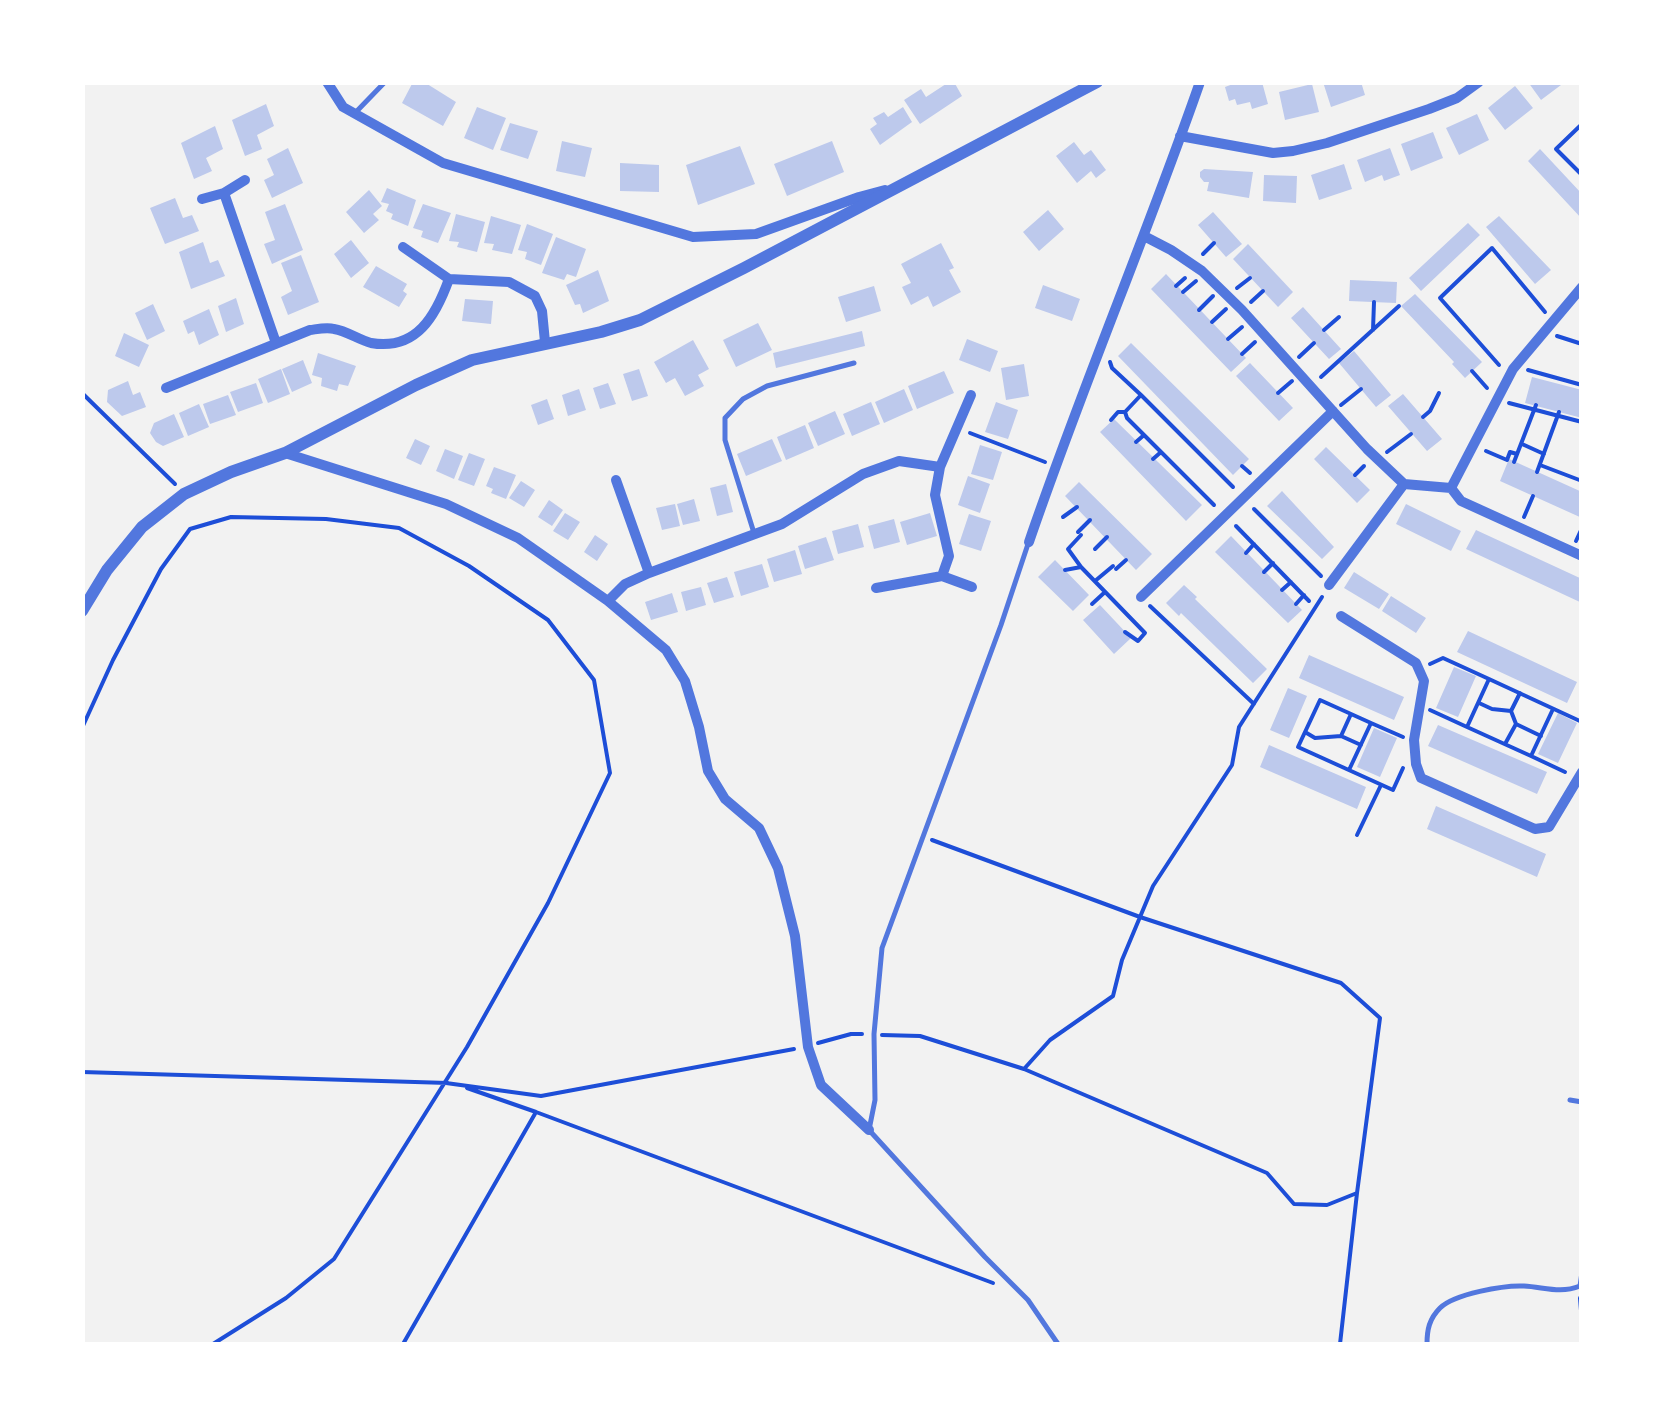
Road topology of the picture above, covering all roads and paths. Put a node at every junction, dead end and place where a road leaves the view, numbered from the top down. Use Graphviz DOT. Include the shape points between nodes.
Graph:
graph roads {
  1 [pos="326,82"];
  2 [pos="385,82"];
  3 [pos="1097,82"];
  4 [pos="1200,82"];
  5 [pos="1479,82"];
  6 [pos="355,114"];
  7 [pos="1582,124"];
  8 [pos="1180,136"];
  9 [pos="1582,175"];
  10 [pos="246,180"];
  11 [pos="896,188"];
  12 [pos="224,192"];
  13 [pos="202,199"];
  14 [pos="1144,236"];
  15 [pos="1214,243"];
  16 [pos="403,247"];
  17 [pos="1196,261"];
  18 [pos="1188,274"];
  19 [pos="1250,278"];
  20 [pos="449,279"];
  21 [pos="1196,281"];
  22 [pos="1176,286"];
  23 [pos="1582,287"];
  24 [pos="1233,291"];
  25 [pos="1263,291"];
  26 [pos="1183,292"];
  27 [pos="1213,296"];
  28 [pos="1374,302"];
  29 [pos="1247,305"];
  30 [pos="1399,306"];
  31 [pos="1226,309"];
  32 [pos="1200,310"];
  33 [pos="1545,312"];
  34 [pos="1339,317"];
  35 [pos="1212,322"];
  36 [pos="1242,326"];
  37 [pos="1324,330"];
  38 [pos="1373,330"];
  39 [pos="1557,336"];
  40 [pos="1104,339"];
  41 [pos="1228,339"];
  42 [pos="545,342"];
  43 [pos="1255,342"];
  44 [pos="276,343"];
  45 [pos="1314,343"];
  46 [pos="1582,344"];
  47 [pos="1242,354"];
  48 [pos="854,363"];
  49 [pos="1291,365"];
  50 [pos="1502,369"];
  51 [pos="1524,369"];
  52 [pos="1472,371"];
  53 [pos="1292,381"];
  54 [pos="1146,385"];
  55 [pos="1582,385"];
  56 [pos="1310,386"];
  57 [pos="166,388"];
  58 [pos="1361,389"];
  59 [pos="1490,391"];
  60 [pos="82,392"];
  61 [pos="1278,393"];
  62 [pos="1438,393"];
  63 [pos="1140,394"];
  64 [pos="971,395"];
  65 [pos="1160,399"];
  66 [pos="1505,402"];
  67 [pos="1153,407"];
  68 [pos="1535,408"];
  69 [pos="1333,411"];
  70 [pos="1126,412"];
  71 [pos="1175,414"];
  72 [pos="1559,414"];
  73 [pos="1423,417"];
  74 [pos="1111,420"];
  75 [pos="1129,420"];
  76 [pos="1168,422"];
  77 [pos="1582,422"];
  78 [pos="1122,427"];
  79 [pos="957,428"];
  80 [pos="1189,428"];
  81 [pos="1411,434"];
  82 [pos="1144,435"];
  83 [pos="1182,436"];
  84 [pos="1136,442"];
  85 [pos="1204,443"];
  86 [pos="1522,444"];
  87 [pos="1480,448"];
  88 [pos="285,452"];
  89 [pos="1161,452"];
  90 [pos="1198,452"];
  91 [pos="1518,454"];
  92 [pos="1544,454"];
  93 [pos="1153,458"];
  94 [pos="1219,458"];
  95 [pos="1373,461"];
  96 [pos="1514,462"];
  97 [pos="1173,464"];
  98 [pos="1211,465"];
  99 [pos="1540,465"];
  100 [pos="1054,466"];
  101 [pos="1242,466"];
  102 [pos="940,468"];
  103 [pos="1166,472"];
  104 [pos="1537,472"];
  105 [pos="1254,476"];
  106 [pos="1355,476"];
  107 [pos="616,480"];
  108 [pos="1582,481"];
  109 [pos="1192,483"];
  110 [pos="1404,484"];
  111 [pos="1233,488"];
  112 [pos="1452,488"];
  113 [pos="1185,490"];
  114 [pos="184,494"];
  115 [pos="1533,496"];
  116 [pos="1214,505"];
  117 [pos="1076,507"];
  118 [pos="1254,509"];
  119 [pos="1063,517"];
  120 [pos="1090,520"];
  121 [pos="1284,521"];
  122 [pos="1522,522"];
  123 [pos="1235,525"];
  124 [pos="1582,528"];
  125 [pos="1275,530"];
  126 [pos="754,533"];
  127 [pos="1107,538"];
  128 [pos="1028,542"];
  129 [pos="1254,544"];
  130 [pos="1306,544"];
  131 [pos="1574,545"];
  132 [pos="1096,549"];
  133 [pos="1246,553"];
  134 [pos="1298,553"];
  135 [pos="1318,556"];
  136 [pos="1582,556"];
  137 [pos="1126,560"];
  138 [pos="1273,564"];
  139 [pos="1308,564"];
  140 [pos="1080,567"];
  141 [pos="1065,570"];
  142 [pos="1264,572"];
  143 [pos="649,573"];
  144 [pos="942,576"];
  145 [pos="1095,581"];
  146 [pos="1291,582"];
  147 [pos="1327,582"];
  148 [pos="972,587"];
  149 [pos="876,588"];
  150 [pos="1282,590"];
  151 [pos="1105,592"];
  152 [pos="1304,596"];
  153 [pos="1141,597"];
  154 [pos="1309,601"];
  155 [pos="608,602"];
  156 [pos="1092,604"];
  157 [pos="1296,604"];
  158 [pos="82,612"];
  159 [pos="1342,616"];
  160 [pos="1126,632"];
  161 [pos="1419,668"];
  162 [pos="1489,679"];
  163 [pos="1520,693"];
  164 [pos="1479,702"];
  165 [pos="1254,704"];
  166 [pos="1420,705"];
  167 [pos="1554,709"];
  168 [pos="1511,710"];
  169 [pos="1351,714"];
  170 [pos="1370,722"];
  171 [pos="1582,722"];
  172 [pos="1516,724"];
  173 [pos="1467,727"];
  174 [pos="82,728"];
  175 [pos="1305,732"];
  176 [pos="1341,736"];
  177 [pos="1541,736"];
  178 [pos="1406,738"];
  179 [pos="1360,744"];
  180 [pos="1504,744"];
  181 [pos="1531,756"];
  182 [pos="1405,763"];
  183 [pos="1349,770"];
  184 [pos="1566,772"];
  185 [pos="1582,772"];
  186 [pos="1381,785"];
  187 [pos="1358,835"];
  188 [pos="922,836"];
  189 [pos="1140,917"];
  190 [pos="874,1034"];
  191 [pos="808,1046"];
  192 [pos="1024,1069"];
  193 [pos="82,1072"];
  194 [pos="446,1083"];
  195 [pos="459,1086"];
  196 [pos="1570,1100"];
  197 [pos="1582,1102"];
  198 [pos="536,1112"];
  199 [pos="869,1130"];
  200 [pos="1357,1193"];
  201 [pos="1581,1275"];
  202 [pos="1580,1286"];
  203 [pos="1028,1300"];
  204 [pos="1582,1324"];
  205 [pos="213,1344"];
  206 [pos="403,1344"];
  207 [pos="1058,1344"];
  208 [pos="1340,1344"];
  209 [pos="1427,1344"];
  1 -- 6 [label="street"];
  2 -- 6 [label="lane"];
  3 -- 11 [label="street"];
  4 -- 8 [label="street"];
  5 -- 8 [label="street" via="1430,109 1293,151"];
  6 -- 11 [label="street" via="443,163 694,237 756,234"];
  7 -- 9 [label="path" via="1556,150"];
  8 -- 14 [label="street"];
  10 -- 12 [label="street"];
  11 -- 42 [label="street" via="640,320"];
  12 -- 13 [label="street"];
  12 -- 44 [label="street"];
  14 -- 40 [label="street"];
  14 -- 49 [label="street" via="1202,271"];
  15 -- 17 [label="path"];
  16 -- 20 [label="street"];
  18 -- 22 [label="path"];
  19 -- 24 [label="path"];
  20 -- 42 [label="street" via="509,282 534,296"];
  20 -- 44 [label="street" via="425,328 399,342 372,343 332,328"];
  21 -- 26 [label="path"];
  23 -- 112 [label="street" via="1512,369"];
  25 -- 29 [label="path"];
  27 -- 32 [label="path"];
  28 -- 38 [label="path"];
  30 -- 38 [label="path"];
  31 -- 35 [label="path"];
  33 -- 50 [label="path" via="1492,248 1440,298"];
  34 -- 37 [label="path"];
  36 -- 41 [label="path"];
  38 -- 56 [label="path"];
  39 -- 46 [label="path"];
  40 -- 63 [label="path" via="1112,368"];
  40 -- 100 [label="street"];
  42 -- 88 [label="street" via="472,360"];
  43 -- 47 [label="path"];
  44 -- 57 [label="street"];
  45 -- 49 [label="path"];
  48 -- 126 [label="lane" via="767,386 725,418 724,440"];
  49 -- 56 [label="street"];
  51 -- 55 [label="path"];
  52 -- 59 [label="path"];
  53 -- 61 [label="path"];
  54 -- 63 [label="path"];
  56 -- 69 [label="street"];
  58 -- 69 [label="path"];
  60 -- 114 [label="path"];
  62 -- 73 [label="path"];
  63 -- 67 [label="path"];
  63 -- 70 [label="path"];
  64 -- 79 [label="street"];
  65 -- 67 [label="path"];
  66 -- 68 [label="path"];
  67 -- 76 [label="path"];
  68 -- 72 [label="path"];
  68 -- 86 [label="path"];
  69 -- 95 [label="street"];
  69 -- 153 [label="street"];
  70 -- 74 [label="path"];
  70 -- 75 [label="path"];
  71 -- 76 [label="path"];
  72 -- 77 [label="path"];
  72 -- 92 [label="path"];
  75 -- 78 [label="path"];
  75 -- 82 [label="path"];
  76 -- 83 [label="path"];
  79 -- 100 [label="path"];
  79 -- 102 [label="street"];
  80 -- 83 [label="path"];
  81 -- 95 [label="path"];
  82 -- 84 [label="path"];
  82 -- 89 [label="path"];
  83 -- 90 [label="path"];
  85 -- 90 [label="path"];
  86 -- 91 [label="path"];
  86 -- 92 [label="path"];
  87 -- 91 [label="path" via="1507,460 1510,452"];
  88 -- 114 [label="street"];
  88 -- 155 [label="street" via="487,522"];
  89 -- 93 [label="path"];
  89 -- 97 [label="path"];
  90 -- 98 [label="path"];
  91 -- 96 [label="path"];
  92 -- 99 [label="path"];
  94 -- 98 [label="path"];
  95 -- 106 [label="path"];
  95 -- 110 [label="street"];
  97 -- 103 [label="path"];
  97 -- 109 [label="path"];
  98 -- 111 [label="path"];
  99 -- 104 [label="path"];
  99 -- 108 [label="path"];
  100 -- 128 [label="street"];
  101 -- 105 [label="path"];
  102 -- 126 [label="street" via="899,461"];
  102 -- 144 [label="street" via="935,495 949,556"];
  107 -- 143 [label="street"];
  109 -- 113 [label="path"];
  109 -- 116 [label="path"];
  110 -- 112 [label="street"];
  110 -- 147 [label="street"];
  112 -- 136 [label="street" via="1461,501"];
  114 -- 158 [label="street" via="142,527"];
  115 -- 122 [label="path"];
  117 -- 119 [label="path"];
  118 -- 125 [label="path"];
  120 -- 140 [label="path" via="1068,549"];
  121 -- 125 [label="path"];
  123 -- 129 [label="path"];
  124 -- 131 [label="path"];
  125 -- 134 [label="path"];
  126 -- 143 [label="street"];
  127 -- 132 [label="path"];
  128 -- 188 [label="lane"];
  129 -- 133 [label="path"];
  129 -- 138 [label="path"];
  130 -- 134 [label="path"];
  134 -- 139 [label="path"];
  135 -- 139 [label="path"];
  137 -- 145 [label="path"];
  138 -- 142 [label="path"];
  138 -- 146 [label="path"];
  139 -- 147 [label="path"];
  140 -- 141 [label="path"];
  140 -- 145 [label="path"];
  143 -- 155 [label="street"];
  144 -- 148 [label="street"];
  144 -- 149 [label="street"];
  145 -- 151 [label="path"];
  146 -- 150 [label="path"];
  146 -- 152 [label="path"];
  147 -- 165 [label="path"];
  151 -- 156 [label="path"];
  151 -- 160 [label="path" via="1145,633 1138,642"];
  152 -- 154 [label="path"];
  152 -- 157 [label="path"];
  153 -- 165 [label="path"];
  155 -- 191 [label="street" via="666,650 685,681 708,770 725,799 759,828 778,868 795,936"];
  159 -- 161 [label="street"];
  161 -- 162 [label="path" via="1443,658"];
  161 -- 166 [label="street"];
  162 -- 163 [label="path"];
  162 -- 164 [label="path"];
  163 -- 167 [label="path"];
  163 -- 168 [label="path"];
  164 -- 168 [label="path"];
  164 -- 173 [label="path"];
  165 -- 189 [label="path" via="1239,727 1232,765"];
  166 -- 173 [label="path"];
  166 -- 185 [label="street" via="1414,740 1422,778 1535,829 1549,827"];
  167 -- 171 [label="path"];
  167 -- 177 [label="path"];
  168 -- 172 [label="path"];
  169 -- 170 [label="path"];
  169 -- 175 [label="path" via="1320,700"];
  169 -- 176 [label="path"];
  170 -- 178 [label="path"];
  170 -- 179 [label="path"];
  172 -- 177 [label="path"];
  172 -- 180 [label="path"];
  173 -- 180 [label="path"];
  174 -- 194 [label="path" via="161,569 190,529 231,518 399,528 548,620 594,680 610,773 548,903"];
  175 -- 176 [label="path"];
  175 -- 183 [label="path" via="1298,747"];
  176 -- 179 [label="path"];
  177 -- 181 [label="path"];
  179 -- 183 [label="path"];
  180 -- 181 [label="path"];
  181 -- 184 [label="path"];
  182 -- 186 [label="path" via="1392,790"];
  183 -- 186 [label="path"];
  186 -- 187 [label="path"];
  188 -- 189 [label="path"];
  188 -- 190 [label="lane" via="882,948"];
  189 -- 192 [label="path" via="1113,996 1050,1040"];
  189 -- 200 [label="path" via="1342,984 1380,1018"];
  190 -- 191 [label="path"];
  190 -- 192 [label="path" via="920,1036"];
  190 -- 199 [label="lane"];
  191 -- 195 [label="path" via="541,1096"];
  191 -- 199 [label="street" via="821,1085"];
  192 -- 200 [label="path" via="1267,1173 1294,1204 1326,1205"];
  193 -- 194 [label="path"];
  194 -- 195 [label="path"];
  194 -- 205 [label="path" via="334,1259"];
  195 -- 198 [label="path"];
  196 -- 197 [label="lane"];
  198 -- 203 [label="path"];
  198 -- 206 [label="path"];
  199 -- 203 [label="lane"];
  200 -- 208 [label="path"];
  201 -- 202 [label="lane"];
  202 -- 204 [label="path"];
  202 -- 209 [label="lane" via="1486,1289 1442,1306 1427,1327"];
  203 -- 207 [label="lane"];
}
